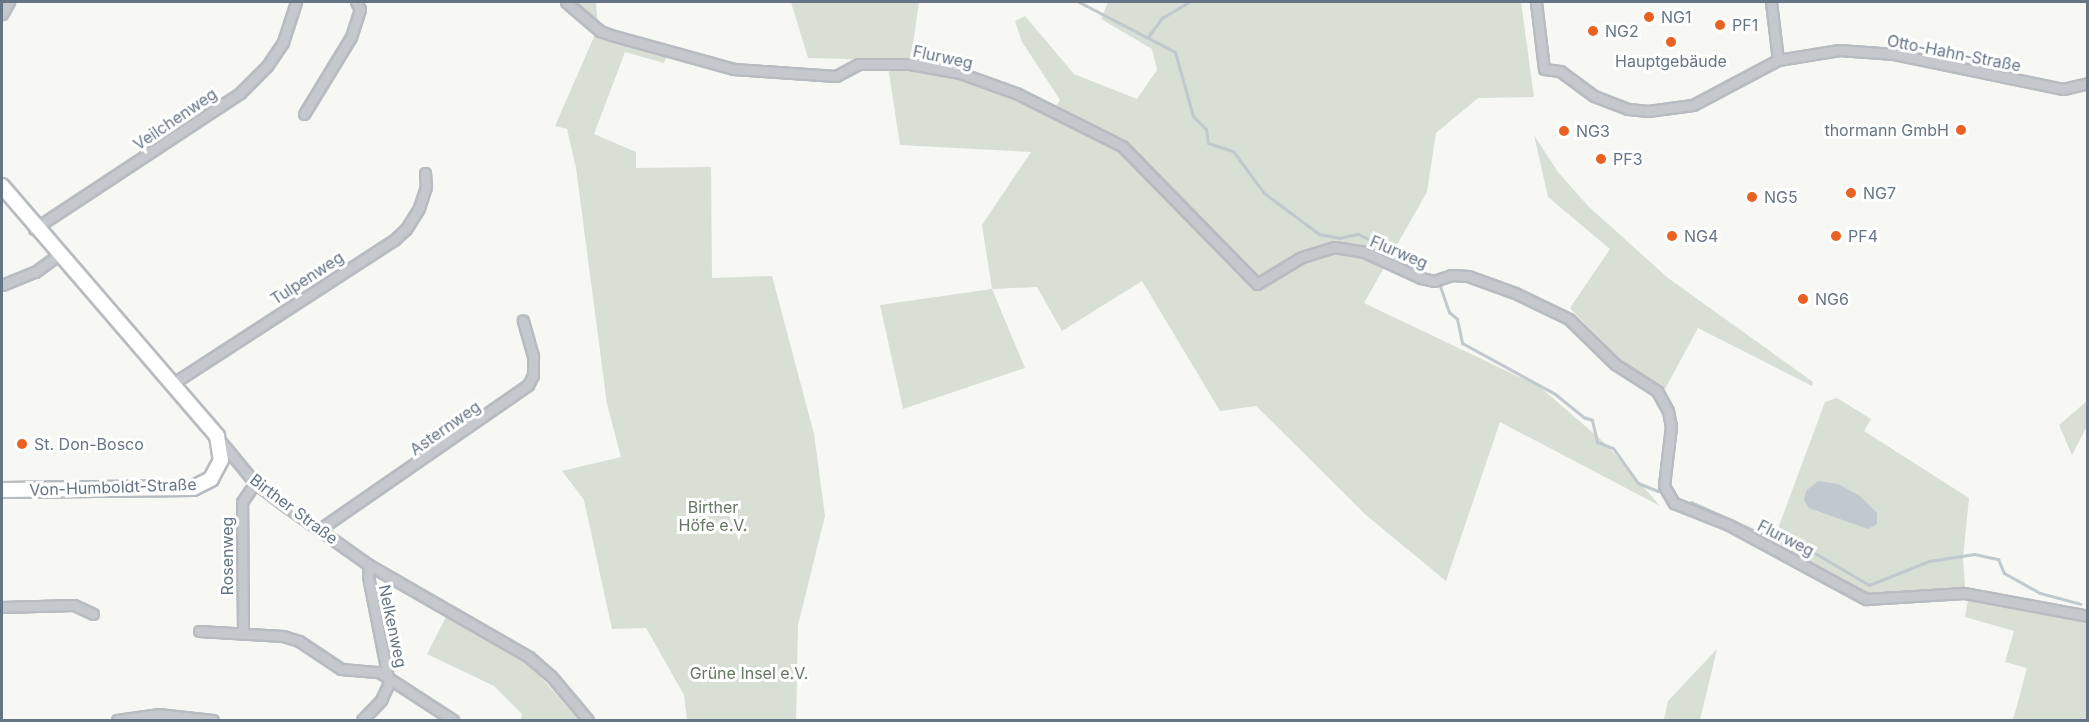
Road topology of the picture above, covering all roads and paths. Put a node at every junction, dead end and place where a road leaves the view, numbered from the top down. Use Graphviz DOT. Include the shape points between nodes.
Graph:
graph roads {
  1 [pos="9,2"];
  2 [pos="296,2"];
  3 [pos="356,2"];
  4 [pos="566,2"];
  5 [pos="1536,2"];
  6 [pos="1771,2"];
  7 [pos="2,14"];
  8 [pos="1778,60"];
  9 [pos="2088,83"];
  10 [pos="304,114"];
  11 [pos="425,173"];
  12 [pos="2,186"];
  13 [pos="34,228"];
  14 [pos="58,255"];
  15 [pos="2,285"];
  16 [pos="523,321"];
  17 [pos="172,384"];
  18 [pos="217,436"];
  19 [pos="255,483"];
  20 [pos="2,490"];
  21 [pos="320,529"];
  22 [pos="369,565"];
  23 [pos="2,607"];
  24 [pos="93,614"];
  25 [pos="2088,616"];
  26 [pos="199,631"];
  27 [pos="243,634"];
  28 [pos="389,678"];
  29 [pos="117,720"];
  30 [pos="213,720"];
  31 [pos="362,720"];
  32 [pos="453,720"];
  33 [pos="588,720"];
  1 -- 7 [label="street"];
  2 -- 13 [label="street, Veilchenweg" via="283,42 267,66 240,93"];
  3 -- 10 [label="street" via="360,9 351,37"];
  4 -- 25 [label="street, Flurweg" via="611,35 734,69 836,76 859,64 910,64 960,73 1016,93 1122,146 1257,284 1302,257 1334,247 1364,252 1421,278 1434,281 1451,275 1468,276 1515,293 1569,319 1615,364 1658,391 1671,426 1664,486 1674,503 1728,525 1866,599 1964,593"];
  5 -- 8 [label="street" via="1544,69 1560,71 1594,96 1628,109 1648,111 1693,105"];
  6 -- 8 [label="street"];
  8 -- 9 [label="street, Otto-Hahn-Straße" via="1850,51 1894,54 2063,89"];
  11 -- 17 [label="street, Tulpenweg" via="426,188 419,208 400,235"];
  12 -- 13 [label="street, Birther Straße"];
  13 -- 14 [label="street, Birther Straße"];
  14 -- 15 [label="street" via="35,272"];
  14 -- 17 [label="street, Birther Straße"];
  16 -- 21 [label="street, Asternweg" via="533,357 528,385"];
  17 -- 18 [label="street, Birther Straße"];
  18 -- 19 [label="street, Birther Straße"];
  18 -- 20 [label="street, Von-Humboldt-Straße" via="221,448 218,471 202,486"];
  19 -- 21 [label="street, Birther Straße"];
  19 -- 27 [label="street, Rosenweg" via="242,502"];
  21 -- 22 [label="street, Birther Straße"];
  22 -- 28 [label="street, Nelkenweg"];
  22 -- 33 [label="street, Birther Straße" via="529,657 551,676"];
  23 -- 24 [label="street" via="74,605"];
  26 -- 27 [label="street"];
  27 -- 28 [label="street" via="284,636 299,641 341,669 379,672"];
  28 -- 31 [label="street, Nelkenweg" via="381,700"];
  28 -- 32 [label="street"];
  29 -- 30 [label="street" via="158,714"];
}
